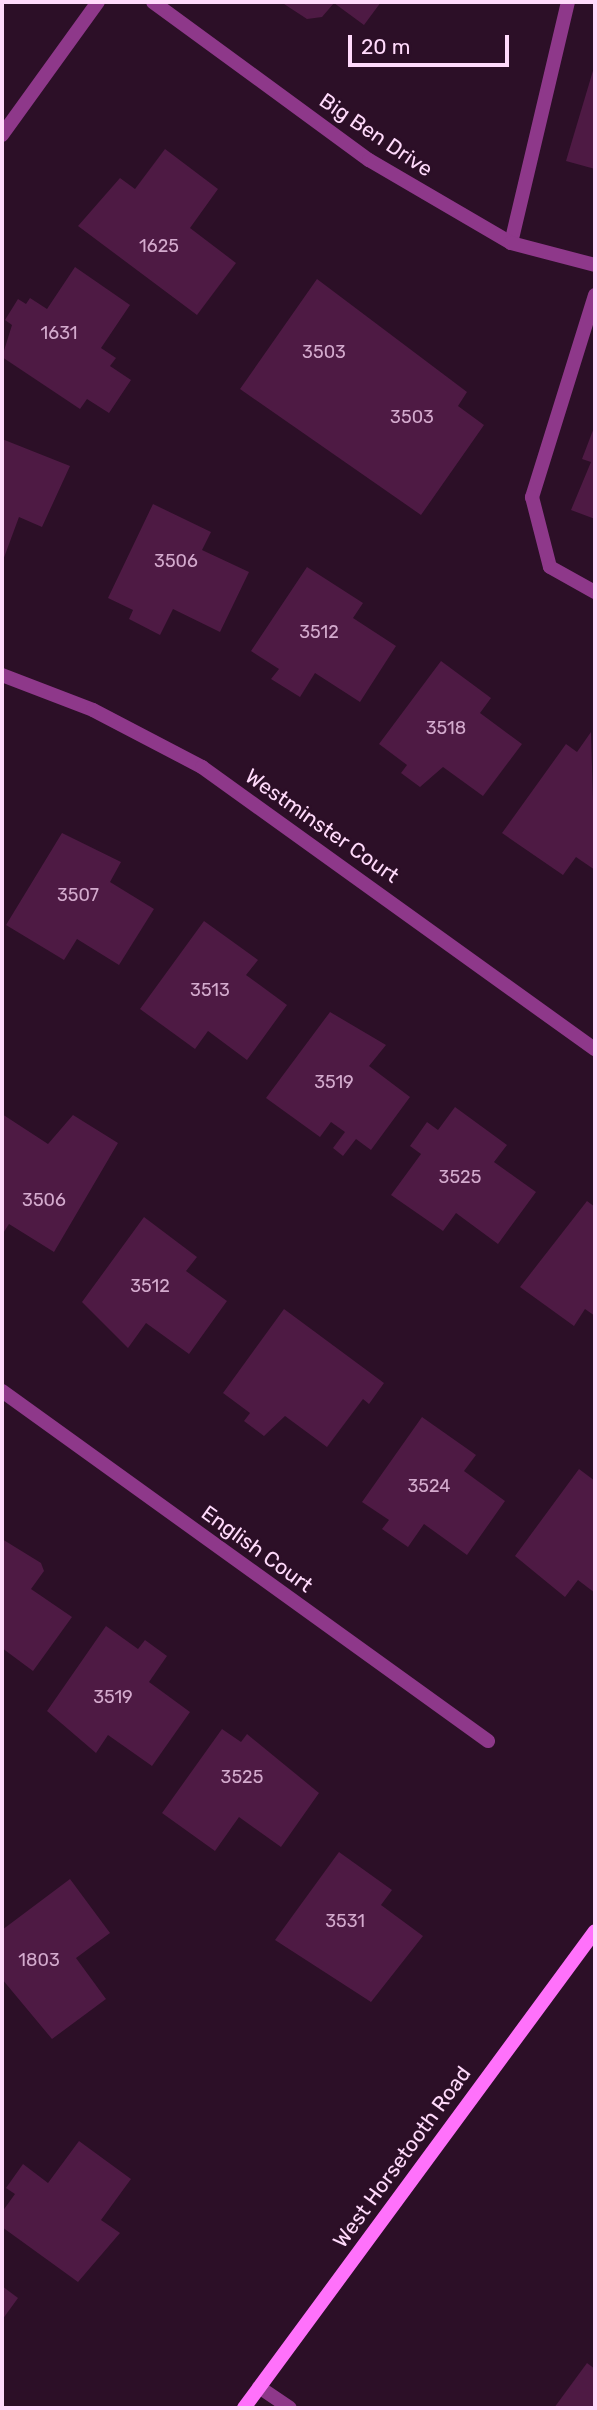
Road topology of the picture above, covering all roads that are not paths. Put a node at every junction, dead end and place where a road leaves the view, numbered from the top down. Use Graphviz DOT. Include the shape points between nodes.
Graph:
graph roads {
  1 [pos="98,2"];
  2 [pos="153,2"];
  3 [pos="568,2"];
  4 [pos="2,135"];
  5 [pos="511,243"];
  6 [pos="595,265"];
  7 [pos="595,295"];
  8 [pos="595,592"];
  9 [pos="2,675"];
  10 [pos="595,1049"];
  11 [pos="2,1391"];
  12 [pos="488,1741"];
  13 [pos="595,1931"];
  14 [pos="260,2387"];
  15 [pos="244,2408"];
  16 [pos="290,2408"];
  1 -- 4 [label="street"];
  2 -- 5 [label="street, Big Ben Drive" via="369,160"];
  3 -- 5 [label="street"];
  5 -- 6 [label="street, Big Ben Drive"];
  7 -- 8 [label="street" via="532,497 550,568"];
  9 -- 10 [label="street, Westminster Court" via="93,710 202,767"];
  11 -- 12 [label="street, English Court"];
  13 -- 14 [label="main road, West Horsetooth Road"];
  14 -- 15 [label="main road, West Horsetooth Road"];
  14 -- 16 [label="street"];
}
